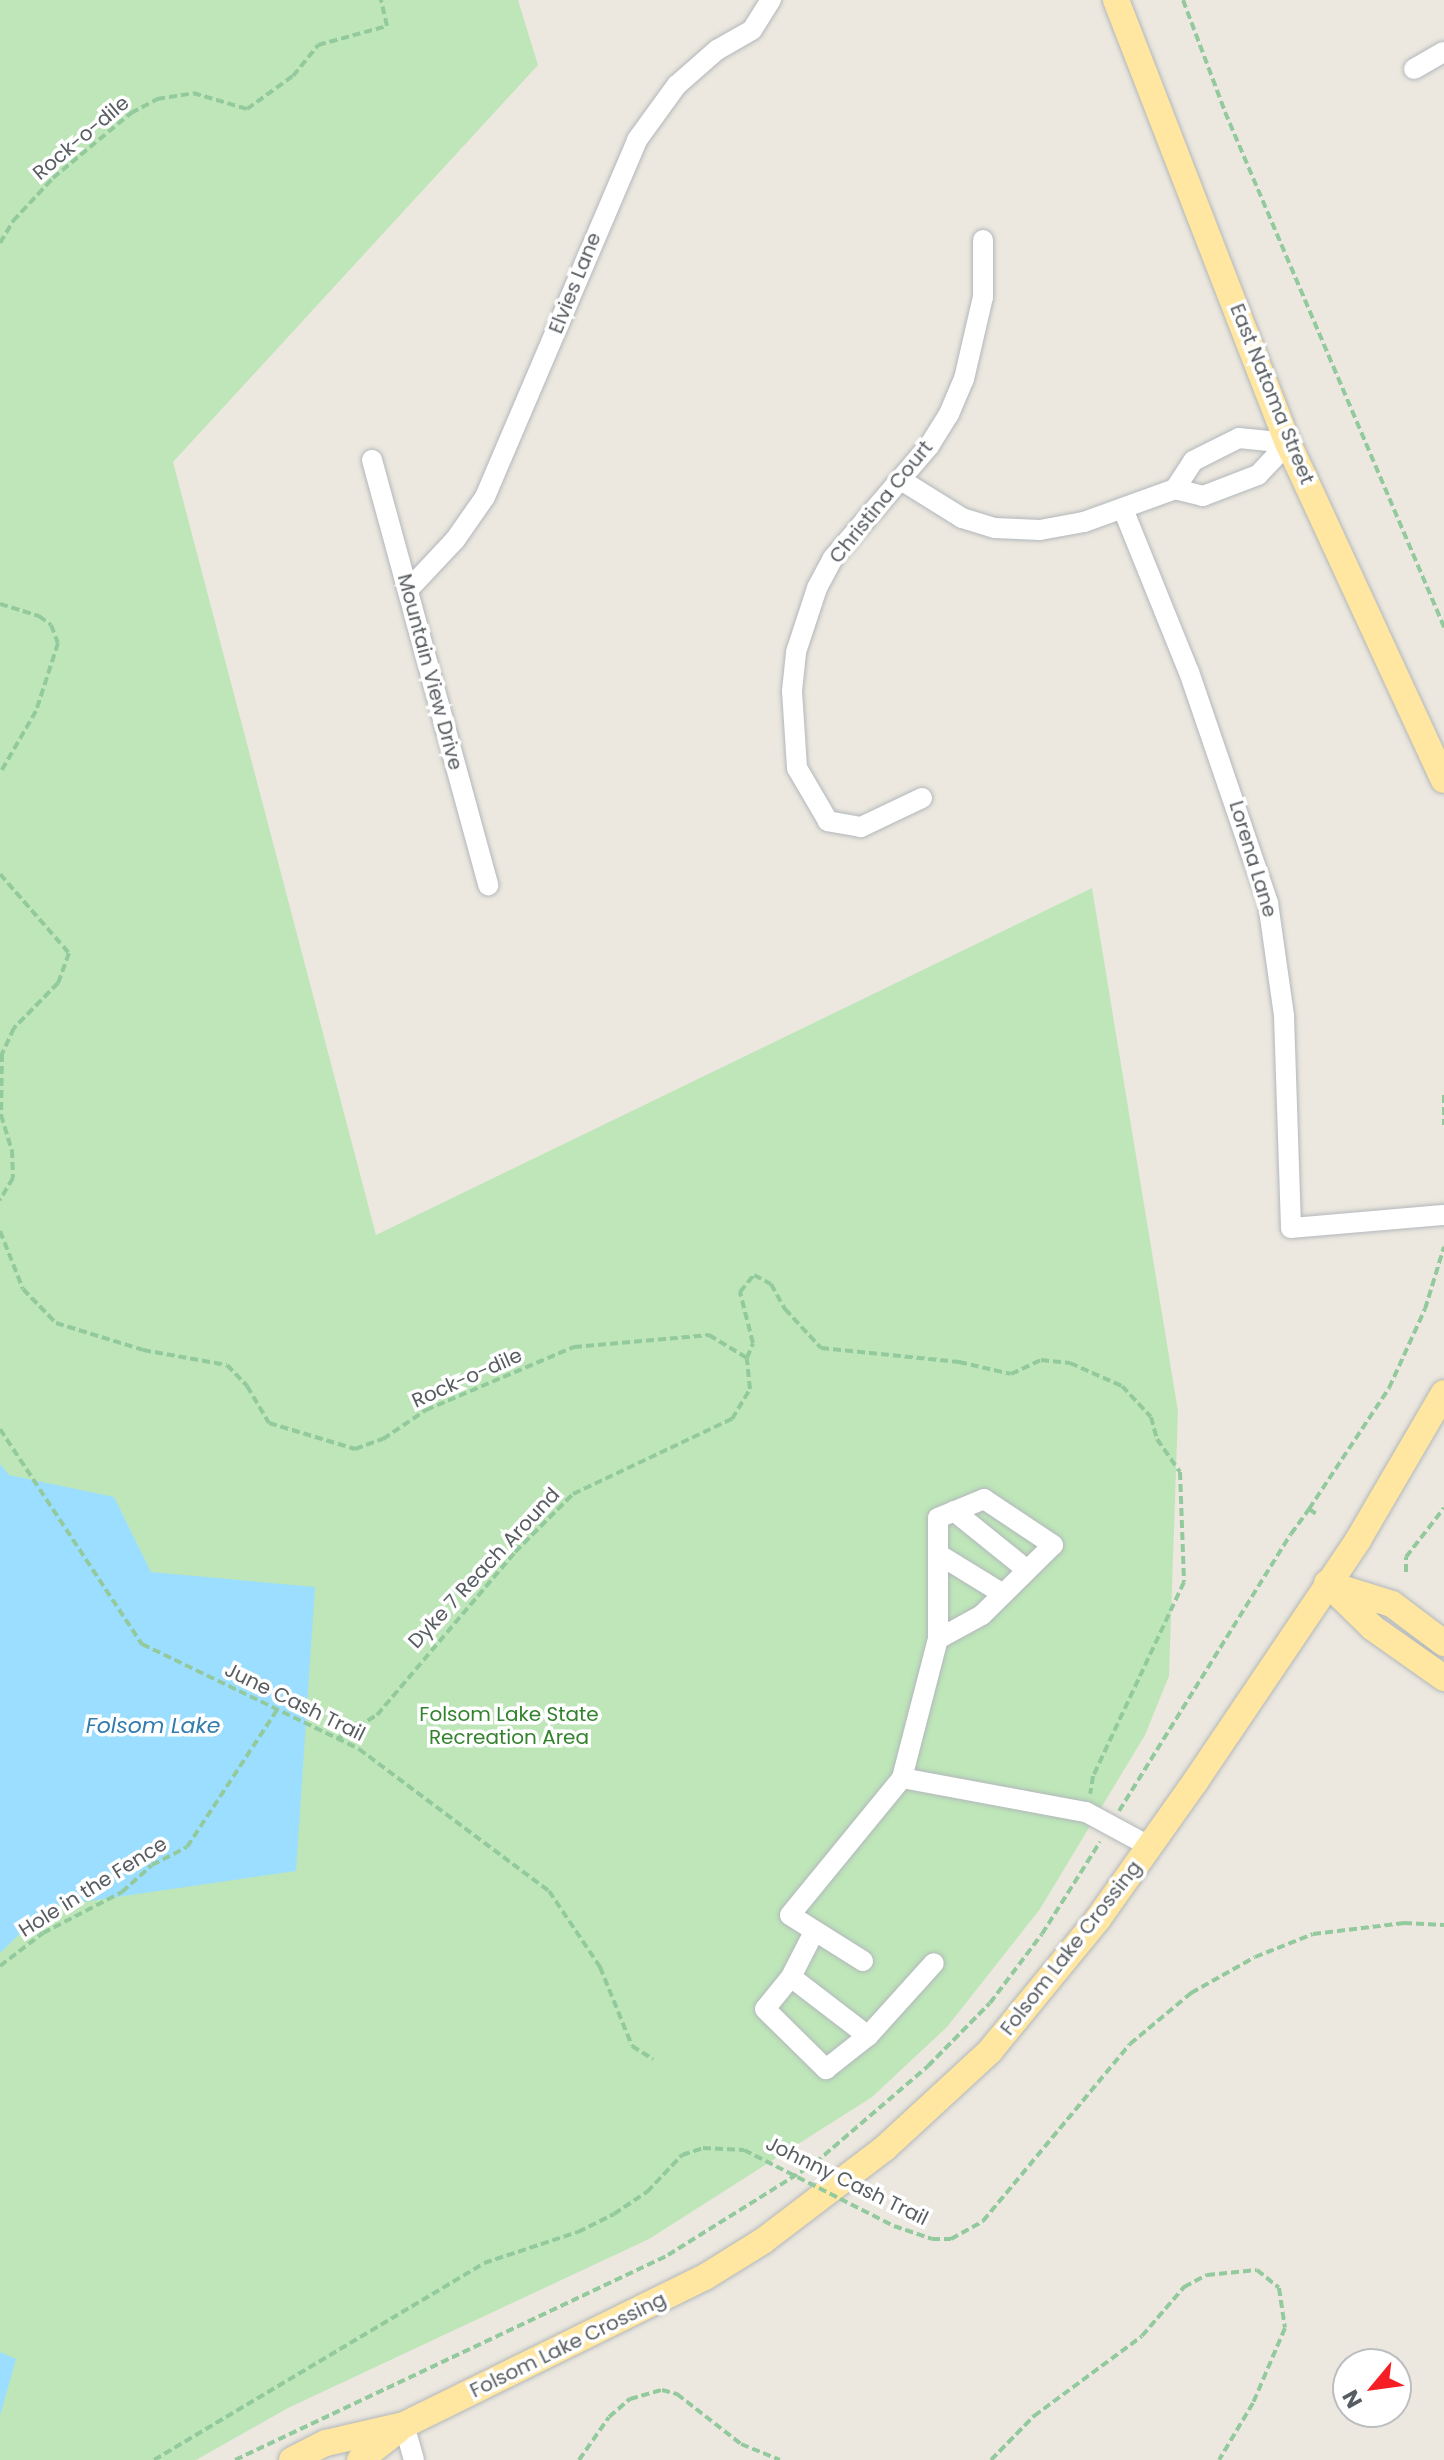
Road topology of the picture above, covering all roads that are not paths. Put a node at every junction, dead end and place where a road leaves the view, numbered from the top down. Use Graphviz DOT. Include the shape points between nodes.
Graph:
graph roads {
  1 [pos="771,0"];
  2 [pos="1116,0"];
  3 [pos="1444,52"];
  4 [pos="1414,69"];
  5 [pos="983,240"];
  6 [pos="1288,443"];
  7 [pos="372,460"];
  8 [pos="901,480"];
  9 [pos="1175,489"];
  10 [pos="1123,509"];
  11 [pos="408,590"];
  12 [pos="1444,780"];
  13 [pos="922,798"];
  14 [pos="488,885"];
  15 [pos="1444,1215"];
  16 [pos="1444,1393"];
  17 [pos="954,1511"];
  18 [pos="938,1554"];
  19 [pos="1027,1570"];
  20 [pos="1327,1583"];
  21 [pos="1003,1594"];
  22 [pos="938,1639"];
  23 [pos="1444,1643"];
  24 [pos="1444,1678"];
  25 [pos="902,1778"];
  26 [pos="1149,1846"];
  27 [pos="814,1932"];
  28 [pos="863,1961"];
  29 [pos="934,1963"];
  30 [pos="791,1977"];
  31 [pos="868,2036"];
  32 [pos="404,2425"];
  33 [pos="292,2460"];
  34 [pos="360,2460"];
  35 [pos="414,2460"];
  1 -- 11 [label="street, Elvies Lane" via="752,30 696,67 651,117 605,209 485,497 455,540"];
  2 -- 6 [label="main road, East Natoma Street"];
  3 -- 4 [label="street"];
  5 -- 8 [label="street, Christina Court" via="983,297 964,379 949,414"];
  6 -- 9 [label="street" via="1258,475 1203,496"];
  6 -- 9 [label="street" via="1239,438 1193,461"];
  6 -- 12 [label="main road, East Natoma Street"];
  7 -- 11 [label="street, Mountain View Drive"];
  8 -- 10 [label="street" via="942,508 995,528 1062,528"];
  8 -- 13 [label="street, Christina Court" via="833,558 805,618 792,691 797,768 828,821 846,828 861,827"];
  9 -- 10 [label="street"];
  10 -- 15 [label="street, Lorena Lane" via="1199,700 1268,903 1284,1016 1291,1228"];
  11 -- 14 [label="street, Mountain View Drive"];
  16 -- 20 [label="main road" via="1413,1453"];
  17 -- 18 [label="street" via="938,1518"];
  17 -- 19 [label="street"];
  17 -- 19 [label="street" via="984,1499 1053,1545"];
  18 -- 21 [label="street"];
  18 -- 22 [label="street"];
  19 -- 21 [label="street"];
  20 -- 23 [label="main road" via="1392,1604"];
  20 -- 24 [label="main road" via="1373,1628"];
  20 -- 26 [label="main road, Folsom Lake Crossing"];
  21 -- 22 [label="street" via="982,1615"];
  22 -- 25 [label="street"];
  25 -- 26 [label="street" via="1086,1812"];
  25 -- 27 [label="street" via="790,1915"];
  26 -- 32 [label="main road, Folsom Lake Crossing" via="1074,1951 990,2051 874,2157 763,2241 705,2277"];
  27 -- 28 [label="street"];
  27 -- 30 [label="street"];
  29 -- 31 [label="street"];
  30 -- 31 [label="street"];
  30 -- 31 [label="street" via="765,2009 826,2069"];
  32 -- 33 [label="main road, Folsom Lake Crossing" via="326,2443"];
  32 -- 34 [label="main road, Folsom Lake Crossing"];
  32 -- 35 [label="street"];
}
